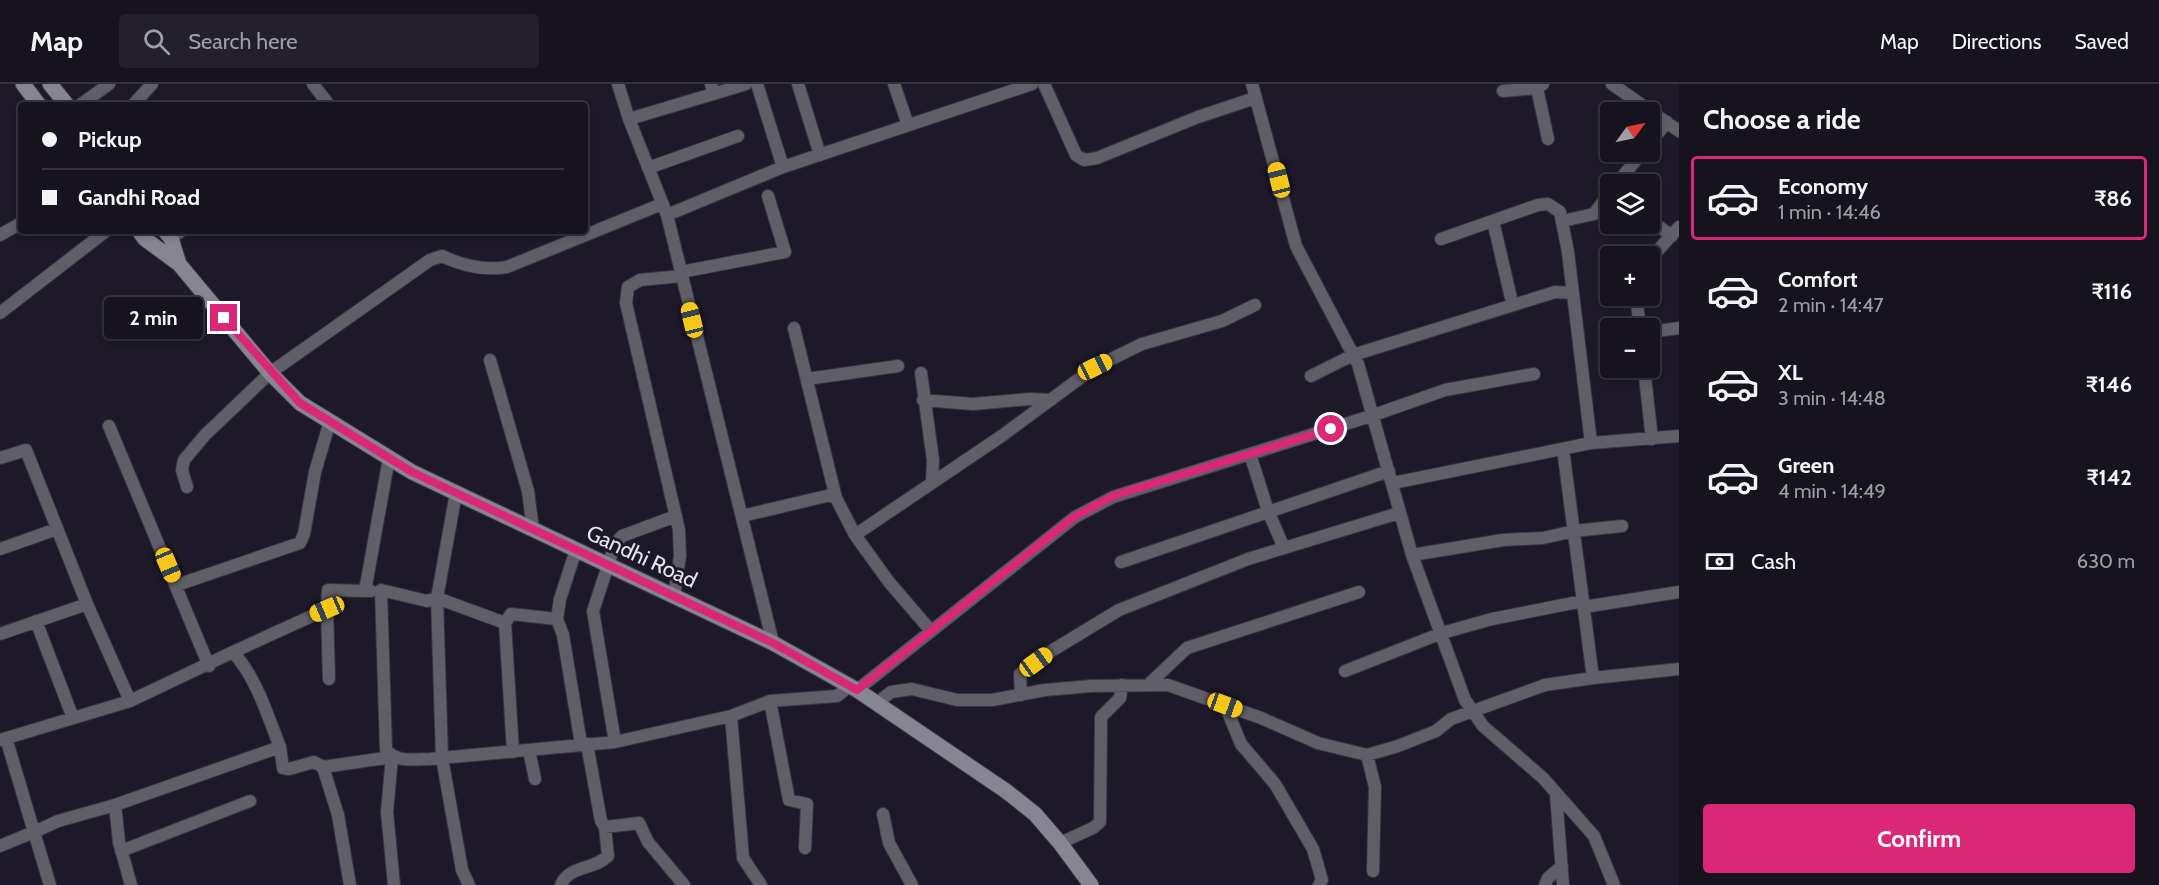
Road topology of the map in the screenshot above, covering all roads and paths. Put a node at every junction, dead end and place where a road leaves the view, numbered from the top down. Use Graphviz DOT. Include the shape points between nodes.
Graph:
graph roads {
  1 [pos="23,84"];
  2 [pos="50,84"];
  3 [pos="109,84"];
  4 [pos="152,84"];
  5 [pos="313,84"];
  6 [pos="618,84"];
  7 [pos="746,84"];
  8 [pos="757,84"];
  9 [pos="798,84"];
  10 [pos="894,84"];
  11 [pos="1032,84"];
  12 [pos="1044,84"];
  13 [pos="1253,84"];
  14 [pos="1612,84"];
  15 [pos="1540,86"];
  16 [pos="712,89"];
  17 [pos="995,90"];
  18 [pos="1503,91"];
  19 [pos="1256,98"];
  20 [pos="37,102"];
  21 [pos="65,102"];
  22 [pos="84,102"];
  23 [pos="136,102"];
  24 [pos="327,102"];
  25 [pos="629,119"];
  26 [pos="1667,122"];
  27 [pos="908,125"];
  28 [pos="1660,131"];
  29 [pos="1679,131"];
  30 [pos="738,136"];
  31 [pos="1548,139"];
  32 [pos="820,155"];
  33 [pos="1635,162"];
  34 [pos="783,167"];
  35 [pos="648,168"];
  36 [pos="1625,174"];
  37 [pos="768,196"];
  38 [pos="1600,206"];
  39 [pos="665,210"];
  40 [pos="1493,221"];
  41 [pos="1563,221"];
  42 [pos="1660,224"];
  43 [pos="18,225"];
  44 [pos="1675,231"];
  45 [pos="102,234"];
  46 [pos="141,234"];
  47 [pos="172,234"];
  48 [pos="0,235"];
  49 [pos="1441,239"];
  50 [pos="1660,248"];
  51 [pos="179,264"];
  52 [pos="681,274"];
  53 [pos="1573,293"];
  54 [pos="1511,298"];
  55 [pos="1255,305"];
  56 [pos="0,313"];
  57 [pos="794,328"];
  58 [pos="1679,328"];
  59 [pos="1660,331"];
  60 [pos="1353,356"];
  61 [pos="490,360"];
  62 [pos="898,366"];
  63 [pos="270,373"];
  64 [pos="921,373"];
  65 [pos="1534,374"];
  66 [pos="1311,376"];
  67 [pos="1645,378"];
  68 [pos="807,379"];
  69 [pos="923,400"];
  70 [pos="1051,400"];
  71 [pos="1371,416"];
  72 [pos="330,422"];
  73 [pos="109,426"];
  74 [pos="1679,436"];
  75 [pos="1652,439"];
  76 [pos="1590,442"];
  77 [pos="1563,449"];
  78 [pos="1250,454"];
  79 [pos="0,458"];
  80 [pos="389,458"];
  81 [pos="1391,477"];
  82 [pos="932,481"];
  83 [pos="187,488"];
  84 [pos="456,493"];
  85 [pos="835,494"];
  86 [pos="1268,511"];
  87 [pos="1399,513"];
  88 [pos="676,516"];
  89 [pos="742,516"];
  90 [pos="1622,526"];
  91 [pos="57,529"];
  92 [pos="533,529"];
  93 [pos="1574,531"];
  94 [pos="855,535"];
  95 [pos="1284,548"];
  96 [pos="0,549"];
  97 [pos="576,550"];
  98 [pos="1412,555"];
  99 [pos="1121,562"];
  100 [pos="609,565"];
  101 [pos="177,585"];
  102 [pos="381,590"];
  103 [pos="365,591"];
  104 [pos="1359,592"];
  105 [pos="1679,592"];
  106 [pos="674,596"];
  107 [pos="437,598"];
  108 [pos="87,604"];
  109 [pos="1583,604"];
  110 [pos="327,609"];
  111 [pos="557,619"];
  112 [pos="36,621"];
  113 [pos="505,623"];
  114 [pos="931,631"];
  115 [pos="1442,633"];
  116 [pos="0,634"];
  117 [pos="773,643"];
  118 [pos="233,652"];
  119 [pos="209,666"];
  120 [pos="1679,669"];
  121 [pos="1345,671"];
  122 [pos="1593,678"];
  123 [pos="329,679"];
  124 [pos="1150,683"];
  125 [pos="1122,685"];
  126 [pos="854,688"];
  127 [pos="1022,695"];
  128 [pos="770,701"];
  129 [pos="130,702"];
  130 [pos="877,703"];
  131 [pos="1225,705"];
  132 [pos="1471,711"];
  133 [pos="731,716"];
  134 [pos="73,718"];
  135 [pos="3,739"];
  136 [pos="615,742"];
  137 [pos="584,744"];
  138 [pos="280,747"];
  139 [pos="529,750"];
  140 [pos="513,752"];
  141 [pos="1367,755"];
  142 [pos="392,757"];
  143 [pos="442,758"];
  144 [pos="323,768"];
  145 [pos="535,779"];
  146 [pos="1556,794"];
  147 [pos="250,801"];
  148 [pos="115,805"];
  149 [pos="883,814"];
  150 [pos="605,827"];
  151 [pos="34,832"];
  152 [pos="1060,843"];
  153 [pos="0,846"];
  154 [pos="805,848"];
  155 [pos="121,851"];
  156 [pos="1562,866"];
  157 [pos="1373,871"];
  158 [pos="50,885"];
  159 [pos="131,885"];
  160 [pos="350,885"];
  161 [pos="394,885"];
  162 [pos="469,885"];
  163 [pos="561,885"];
  164 [pos="684,885"];
  165 [pos="761,885"];
  166 [pos="912,885"];
  167 [pos="1091,885"];
  168 [pos="1319,885"];
  169 [pos="1545,885"];
  170 [pos="1563,885"];
  171 [pos="1614,885"];
  1 -- 20 [label="main road"];
  2 -- 21 [label="main road"];
  3 -- 22 [label="street"];
  4 -- 23 [label="street"];
  5 -- 24 [label="street"];
  6 -- 25 [label="street"];
  7 -- 16 [label="street"];
  8 -- 34 [label="street"];
  9 -- 32 [label="street"];
  10 -- 27 [label="street"];
  11 -- 17 [label="street"];
  12 -- 19 [label="street" via="1076,155 1084,160"];
  13 -- 19 [label="street"];
  14 -- 26 [label="street"];
  15 -- 18 [label="street"];
  15 -- 31 [label="street"];
  16 -- 25 [label="street"];
  17 -- 27 [label="street"];
  19 -- 60 [label="street" via="1296,246"];
  25 -- 35 [label="street"];
  26 -- 28 [label="street"];
  26 -- 29 [label="street"];
  27 -- 32 [label="street"];
  30 -- 35 [label="street"];
  32 -- 34 [label="street"];
  33 -- 36 [label="street"];
  34 -- 39 [label="street"];
  35 -- 39 [label="street"];
  37 -- 52 [label="street" via="785,252"];
  38 -- 41 [label="street" via="1594,214"];
  39 -- 52 [label="street"];
  39 -- 63 [label="street" via="507,267 490,270 441,256 430,260"];
  40 -- 41 [label="street" via="1548,204 1560,212"];
  40 -- 49 [label="street"];
  40 -- 54 [label="street"];
  41 -- 53 [label="street"];
  42 -- 44 [label="street"];
  43 -- 48 [label="street"];
  44 -- 50 [label="street"];
  45 -- 56 [label="street"];
  46 -- 51 [label="main road, Gandhi Road"];
  47 -- 51 [label="main road, Gandhi Road"];
  51 -- 63 [label="main road, Gandhi Road"];
  52 -- 88 [label="street" via="640,280 628,287 626,303"];
  52 -- 89 [label="street"];
  53 -- 60 [label="street" via="1555,292"];
  53 -- 76 [label="street"];
  55 -- 70 [label="street" via="1222,321 1142,344 1095,367"];
  57 -- 68 [label="street"];
  58 -- 59 [label="street"];
  60 -- 66 [label="street"];
  60 -- 71 [label="street"];
  61 -- 92 [label="street" via="528,491"];
  62 -- 68 [label="street"];
  63 -- 72 [label="main road, Gandhi Road" via="300,403"];
  63 -- 83 [label="street" via="184,460 182,470"];
  64 -- 69 [label="street"];
  65 -- 71 [label="street" via="1445,390"];
  67 -- 75 [label="street"];
  68 -- 85 [label="street"];
  69 -- 70 [label="street" via="973,404"];
  69 -- 82 [label="street" via="933,460"];
  70 -- 82 [label="street"];
  71 -- 78 [label="street"];
  71 -- 81 [label="street"];
  72 -- 80 [label="main road, Gandhi Road"];
  72 -- 101 [label="street" via="300,543"];
  73 -- 101 [label="street"];
  74 -- 75 [label="street"];
  75 -- 76 [label="street"];
  76 -- 77 [label="street"];
  77 -- 81 [label="street"];
  77 -- 93 [label="street"];
  78 -- 86 [label="street"];
  78 -- 114 [label="street" via="1113,496 1074,517"];
  79 -- 91 [label="street" via="26,450"];
  80 -- 84 [label="main road, Gandhi Road"];
  80 -- 103 [label="street"];
  81 -- 86 [label="street"];
  81 -- 87 [label="street"];
  82 -- 94 [label="street"];
  84 -- 92 [label="main road, Gandhi Road"];
  84 -- 107 [label="street"];
  85 -- 89 [label="street"];
  85 -- 94 [label="street"];
  86 -- 95 [label="street"];
  86 -- 99 [label="street"];
  87 -- 95 [label="street"];
  87 -- 98 [label="street"];
  88 -- 100 [label="street" via="622,536 615,544"];
  88 -- 106 [label="street" via="680,556"];
  89 -- 117 [label="street"];
  90 -- 93 [label="street"];
  91 -- 96 [label="street"];
  91 -- 108 [label="street"];
  92 -- 97 [label="main road, Gandhi Road"];
  93 -- 98 [label="street"];
  93 -- 109 [label="street"];
  94 -- 114 [label="street"];
  95 -- 127 [label="street" via="1119,610 1020,674"];
  97 -- 100 [label="main road, Gandhi Road"];
  97 -- 111 [label="street"];
  98 -- 115 [label="street"];
  100 -- 106 [label="main road, Gandhi Road"];
  100 -- 136 [label="street" via="593,610"];
  101 -- 119 [label="street"];
  102 -- 103 [label="street"];
  102 -- 107 [label="street" via="427,601"];
  102 -- 142 [label="street" via="386,750"];
  103 -- 110 [label="street" via="328,590"];
  104 -- 124 [label="street" via="1187,648"];
  105 -- 109 [label="street"];
  106 -- 117 [label="main road, Gandhi Road"];
  107 -- 113 [label="street"];
  107 -- 143 [label="street"];
  108 -- 112 [label="street"];
  108 -- 129 [label="street"];
  109 -- 115 [label="street" via="1492,619"];
  109 -- 122 [label="street"];
  110 -- 118 [label="street"];
  110 -- 123 [label="street"];
  111 -- 113 [label="street" via="511,614"];
  111 -- 137 [label="street"];
  112 -- 116 [label="street"];
  112 -- 134 [label="street"];
  113 -- 140 [label="street"];
  114 -- 126 [label="street"];
  115 -- 121 [label="street"];
  115 -- 132 [label="street"];
  117 -- 126 [label="main road, Gandhi Road"];
  118 -- 119 [label="street"];
  118 -- 138 [label="street" via="257,688"];
  119 -- 129 [label="street"];
  120 -- 122 [label="street"];
  122 -- 132 [label="street" via="1545,685"];
  124 -- 125 [label="street"];
  124 -- 131 [label="street" via="1191,691"];
  125 -- 127 [label="street"];
  125 -- 152 [label="street" via="1120,698 1101,717 1100,822"];
  126 -- 128 [label="street" via="837,696"];
  126 -- 130 [label="main road, Gandhi Road"];
  127 -- 130 [label="street" via="957,700 912,689 891,692"];
  128 -- 133 [label="street"];
  128 -- 154 [label="street" via="789,800 807,804"];
  129 -- 134 [label="street"];
  130 -- 152 [label="main road, Gandhi Road" via="1006,791 1035,814"];
  131 -- 141 [label="street" via="1318,743"];
  131 -- 168 [label="street" via="1241,744 1275,784 1313,849 1322,880"];
  132 -- 141 [label="street" via="1450,719 1436,731"];
  132 -- 146 [label="street"];
  133 -- 136 [label="street"];
  133 -- 165 [label="street" via="743,858"];
  134 -- 135 [label="street"];
  135 -- 151 [label="street"];
  136 -- 137 [label="street"];
  137 -- 139 [label="street"];
  137 -- 150 [label="street"];
  138 -- 144 [label="street" via="283,768 314,762"];
  138 -- 148 [label="street"];
  139 -- 140 [label="street"];
  139 -- 145 [label="street"];
  140 -- 143 [label="street"];
  141 -- 157 [label="street" via="1376,787"];
  142 -- 143 [label="street"];
  142 -- 144 [label="street"];
  142 -- 161 [label="street" via="387,812"];
  143 -- 162 [label="street" via="462,870"];
  144 -- 160 [label="street" via="338,815"];
  146 -- 156 [label="street"];
  146 -- 171 [label="street" via="1594,836"];
  147 -- 155 [label="street"];
  148 -- 151 [label="street"];
  148 -- 155 [label="street"];
  149 -- 166 [label="street" via="890,843"];
  150 -- 163 [label="street" via="608,856 568,873"];
  150 -- 164 [label="street" via="639,823 653,848"];
  151 -- 153 [label="street"];
  151 -- 158 [label="street"];
  152 -- 167 [label="main road, Gandhi Road"];
  155 -- 159 [label="street"];
  156 -- 169 [label="street"];
  156 -- 170 [label="street"];
}
